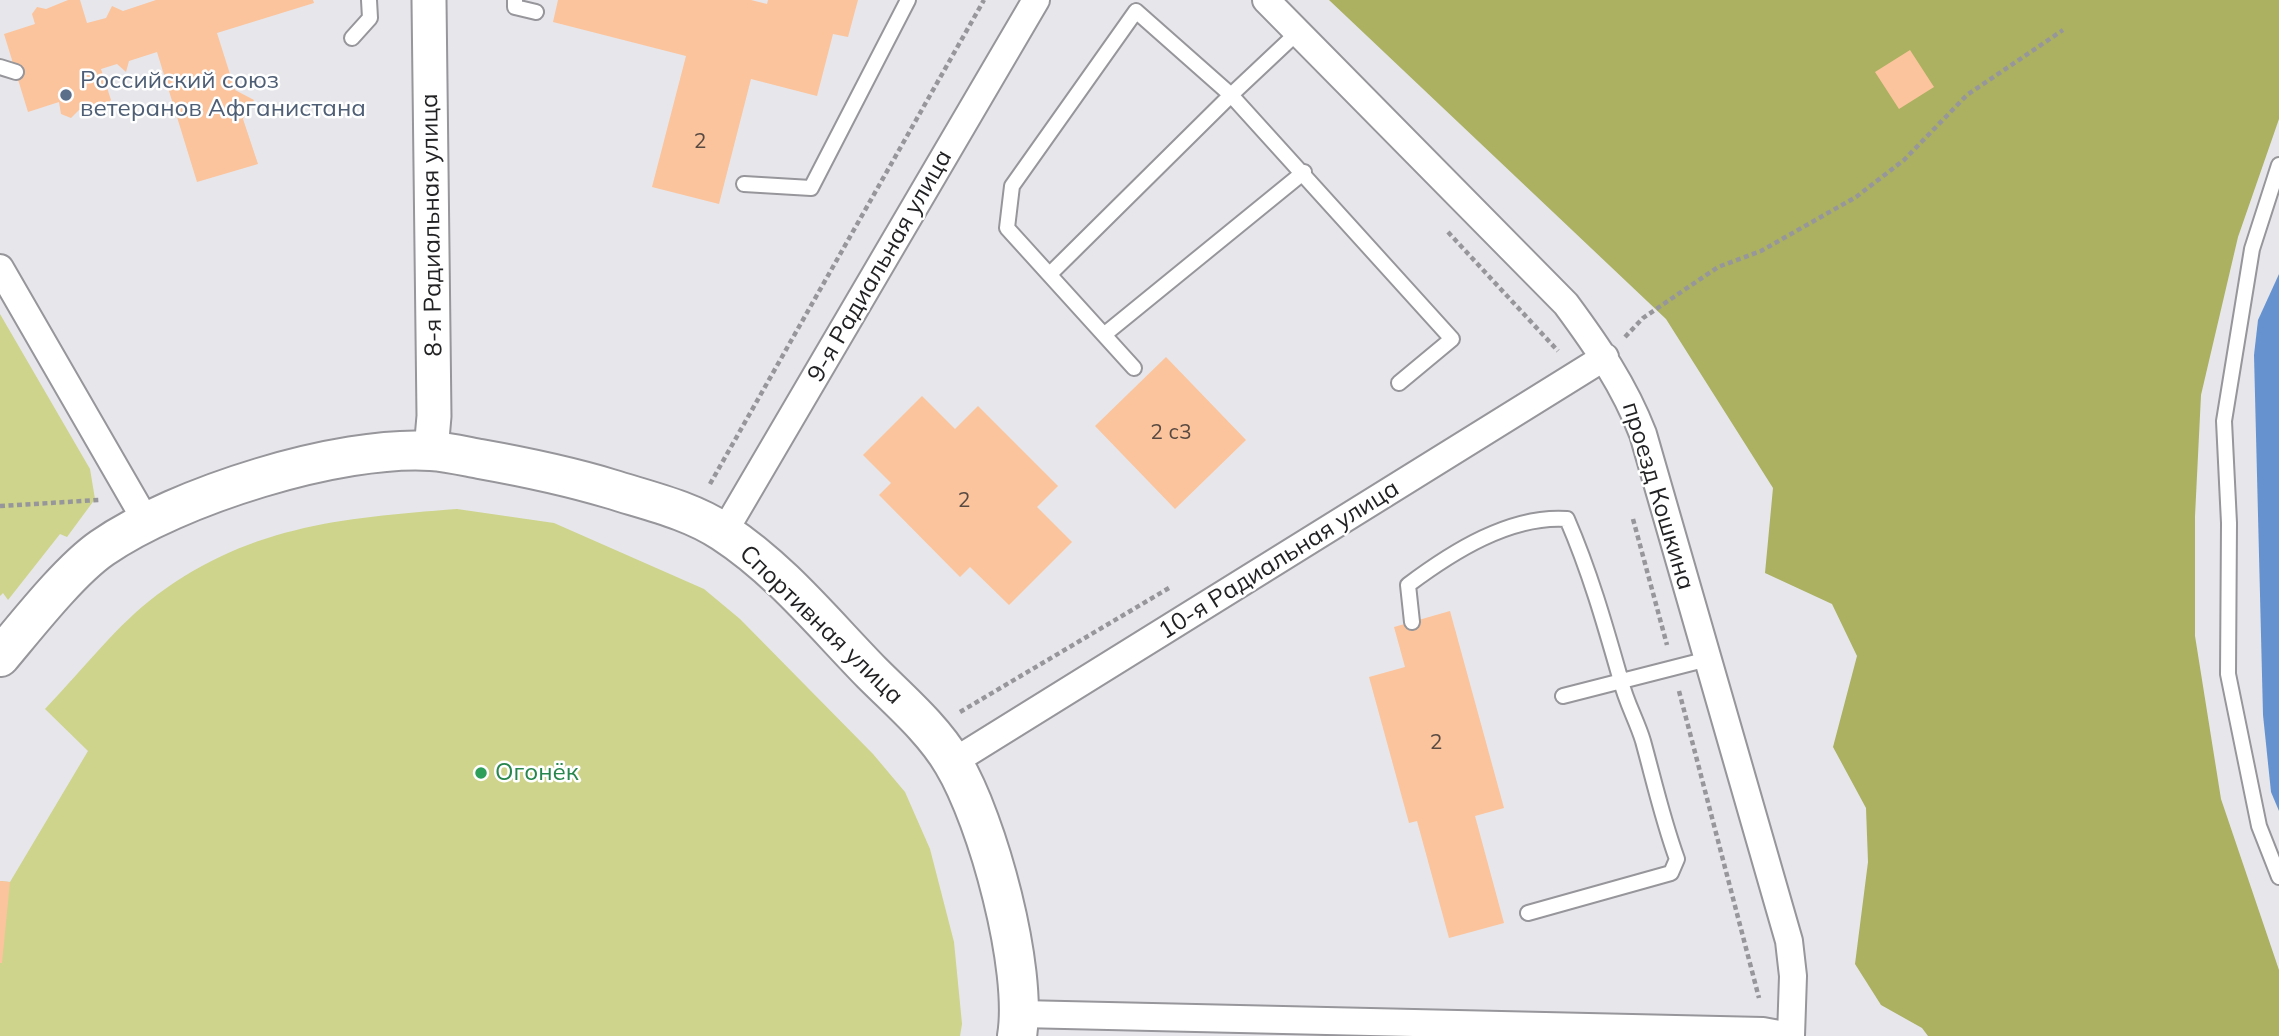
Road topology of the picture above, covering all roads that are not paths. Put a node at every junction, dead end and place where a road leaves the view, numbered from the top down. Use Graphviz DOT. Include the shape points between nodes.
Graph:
graph roads {
  1 [pos="369,0"];
  2 [pos="429,0"];
  3 [pos="515,0"];
  4 [pos="908,0"];
  5 [pos="1036,0"];
  6 [pos="1266,0"];
  7 [pos="536,12"];
  8 [pos="1298,32"];
  9 [pos="352,38"];
  10 [pos="0,67"];
  11 [pos="16,72"];
  12 [pos="1231,95"];
  13 [pos="2279,165"];
  14 [pos="1304,172"];
  15 [pos="744,184"];
  16 [pos="0,268"];
  17 [pos="1050,274"];
  18 [pos="1105,334"];
  19 [pos="1605,357"];
  20 [pos="1134,368"];
  21 [pos="1399,383"];
  22 [pos="431,451"];
  23 [pos="146,521"];
  24 [pos="724,532"];
  25 [pos="1412,622"];
  26 [pos="0,657"];
  27 [pos="1708,659"];
  28 [pos="1621,683"];
  29 [pos="1563,696"];
  30 [pos="953,762"];
  31 [pos="2279,877"];
  32 [pos="1528,913"];
  33 [pos="1019,1025"];
  34 [pos="1791,1036"];
  1 -- 9 [label="lane" via="370,18"];
  2 -- 22 [label="street, 8-я Радиальная улица"];
  3 -- 7 [label="lane" via="515,7"];
  4 -- 15 [label="lane" via="811,188"];
  5 -- 24 [label="street, 9-я Радиальная улица"];
  6 -- 8 [label="street, проезд Кошкина"];
  8 -- 12 [label="lane"];
  8 -- 19 [label="street, проезд Кошкина" via="1566,304"];
  10 -- 11 [label="lane"];
  12 -- 14 [label="lane"];
  12 -- 17 [label="lane"];
  12 -- 17 [label="lane" via="1136,11 1012,186 1007,228"];
  13 -- 31 [label="lane" via="2252,250 2224,421 2228,674 2259,826"];
  14 -- 18 [label="lane"];
  14 -- 21 [label="lane" via="1452,339"];
  16 -- 23 [label="street"];
  17 -- 18 [label="lane"];
  18 -- 20 [label="lane"];
  19 -- 27 [label="street, проезд Кошкина" via="1643,434"];
  19 -- 30 [label="street, 10-я Радиальная улица"];
  22 -- 23 [label="main road, Спортивная улица" via="370,454 309,465"];
  22 -- 24 [label="main road, Спортивная улица" via="558,473 688,513"];
  23 -- 26 [label="main road, Спортивная улица" via="98,551"];
  24 -- 30 [label="main road, Спортивная улица" via="778,577 915,716"];
  25 -- 28 [label="lane" via="1408,585 1447,556 1543,517 1567,519 1586,563"];
  27 -- 28 [label="lane"];
  27 -- 34 [label="street, проезд Кошкина" via="1789,942"];
  28 -- 29 [label="lane"];
  28 -- 32 [label="lane" via="1640,729 1677,859 1671,873"];
  30 -- 33 [label="main road, Спортивная улица" via="983,830 1009,933"];
  33 -- 34 [label="street" via="1763,1031"];
}
